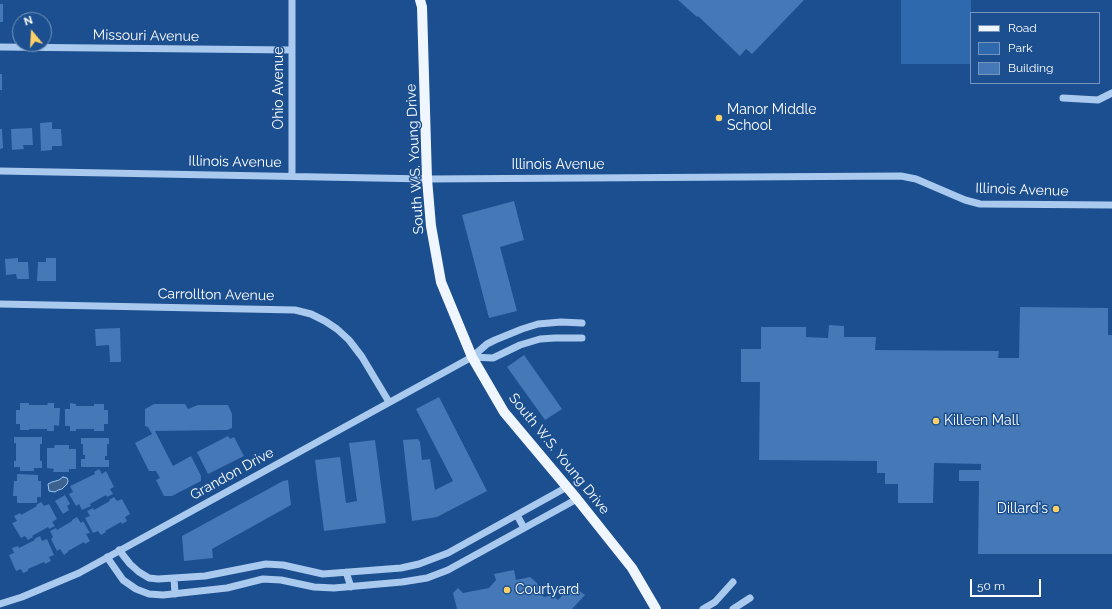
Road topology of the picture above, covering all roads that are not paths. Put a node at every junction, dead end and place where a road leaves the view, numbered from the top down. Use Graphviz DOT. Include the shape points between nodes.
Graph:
graph roads {
  1 [pos="292,0"];
  2 [pos="420,0"];
  3 [pos="0,47"];
  4 [pos="292,50"];
  5 [pos="1112,93"];
  6 [pos="1063,98"];
  7 [pos="0,170"];
  8 [pos="292,176"];
  9 [pos="427,179"];
  10 [pos="1112,205"];
  11 [pos="0,304"];
  12 [pos="582,323"];
  13 [pos="582,338"];
  14 [pos="472,357"];
  15 [pos="390,402"];
  16 [pos="567,487"];
  17 [pos="577,499"];
  18 [pos="516,514"];
  19 [pos="524,528"];
  20 [pos="119,550"];
  21 [pos="107,557"];
  22 [pos="401,568"];
  23 [pos="231,572"];
  24 [pos="346,572"];
  25 [pos="174,578"];
  26 [pos="402,582"];
  27 [pos="733,582"];
  28 [pos="234,586"];
  29 [pos="351,587"];
  30 [pos="175,594"];
  31 [pos="750,598"];
  32 [pos="0,604"];
  33 [pos="656,609"];
  34 [pos="704,609"];
  35 [pos="733,609"];
  1 -- 4 [label="street, Ohio Avenue"];
  2 -- 9 [label="main road, South W.S. Young Drive"];
  3 -- 4 [label="street, Missouri Avenue"];
  4 -- 8 [label="street, Ohio Avenue"];
  5 -- 6 [label="street" via="1098,100"];
  7 -- 8 [label="street, Illinois Avenue"];
  8 -- 9 [label="street, Illinois Avenue"];
  9 -- 10 [label="street, Illinois Avenue" via="901,176 916,179 980,204"];
  9 -- 14 [label="main road, South W.S. Young Drive" via="431,226 440,279"];
  11 -- 15 [label="street, Carrollton Avenue" via="295,310 311,314 337,329 349,340"];
  12 -- 14 [label="street, Grandon Drive" via="561,322 522,328 487,344"];
  13 -- 14 [label="street" via="540,339 493,358"];
  14 -- 15 [label="street, Grandon Drive"];
  14 -- 16 [label="main road, South W.S. Young Drive" via="504,412"];
  15 -- 20 [label="street, Grandon Drive"];
  16 -- 17 [label="main road, South W.S. Young Drive"];
  16 -- 18 [label="street"];
  17 -- 19 [label="street"];
  17 -- 33 [label="main road, South W.S. Young Drive" via="632,568"];
  18 -- 19 [label="street"];
  18 -- 22 [label="street" via="433,560"];
  19 -- 26 [label="street" via="448,570 427,578"];
  20 -- 21 [label="street, Grandon Drive"];
  20 -- 25 [label="street" via="130,564 149,578"];
  21 -- 30 [label="street" via="123,580 136,589 149,594"];
  21 -- 32 [label="street, Grandon Drive" via="50,586"];
  22 -- 24 [label="street"];
  22 -- 26 [label="street"];
  23 -- 24 [label="street" via="266,564 323,574"];
  23 -- 25 [label="street"];
  23 -- 28 [label="street"];
  24 -- 29 [label="street"];
  25 -- 30 [label="street"];
  26 -- 29 [label="street"];
  27 -- 34 [label="street" via="715,602"];
  28 -- 29 [label="street" via="263,579 314,587"];
  28 -- 30 [label="street"];
  31 -- 35 [label="street"];
}
